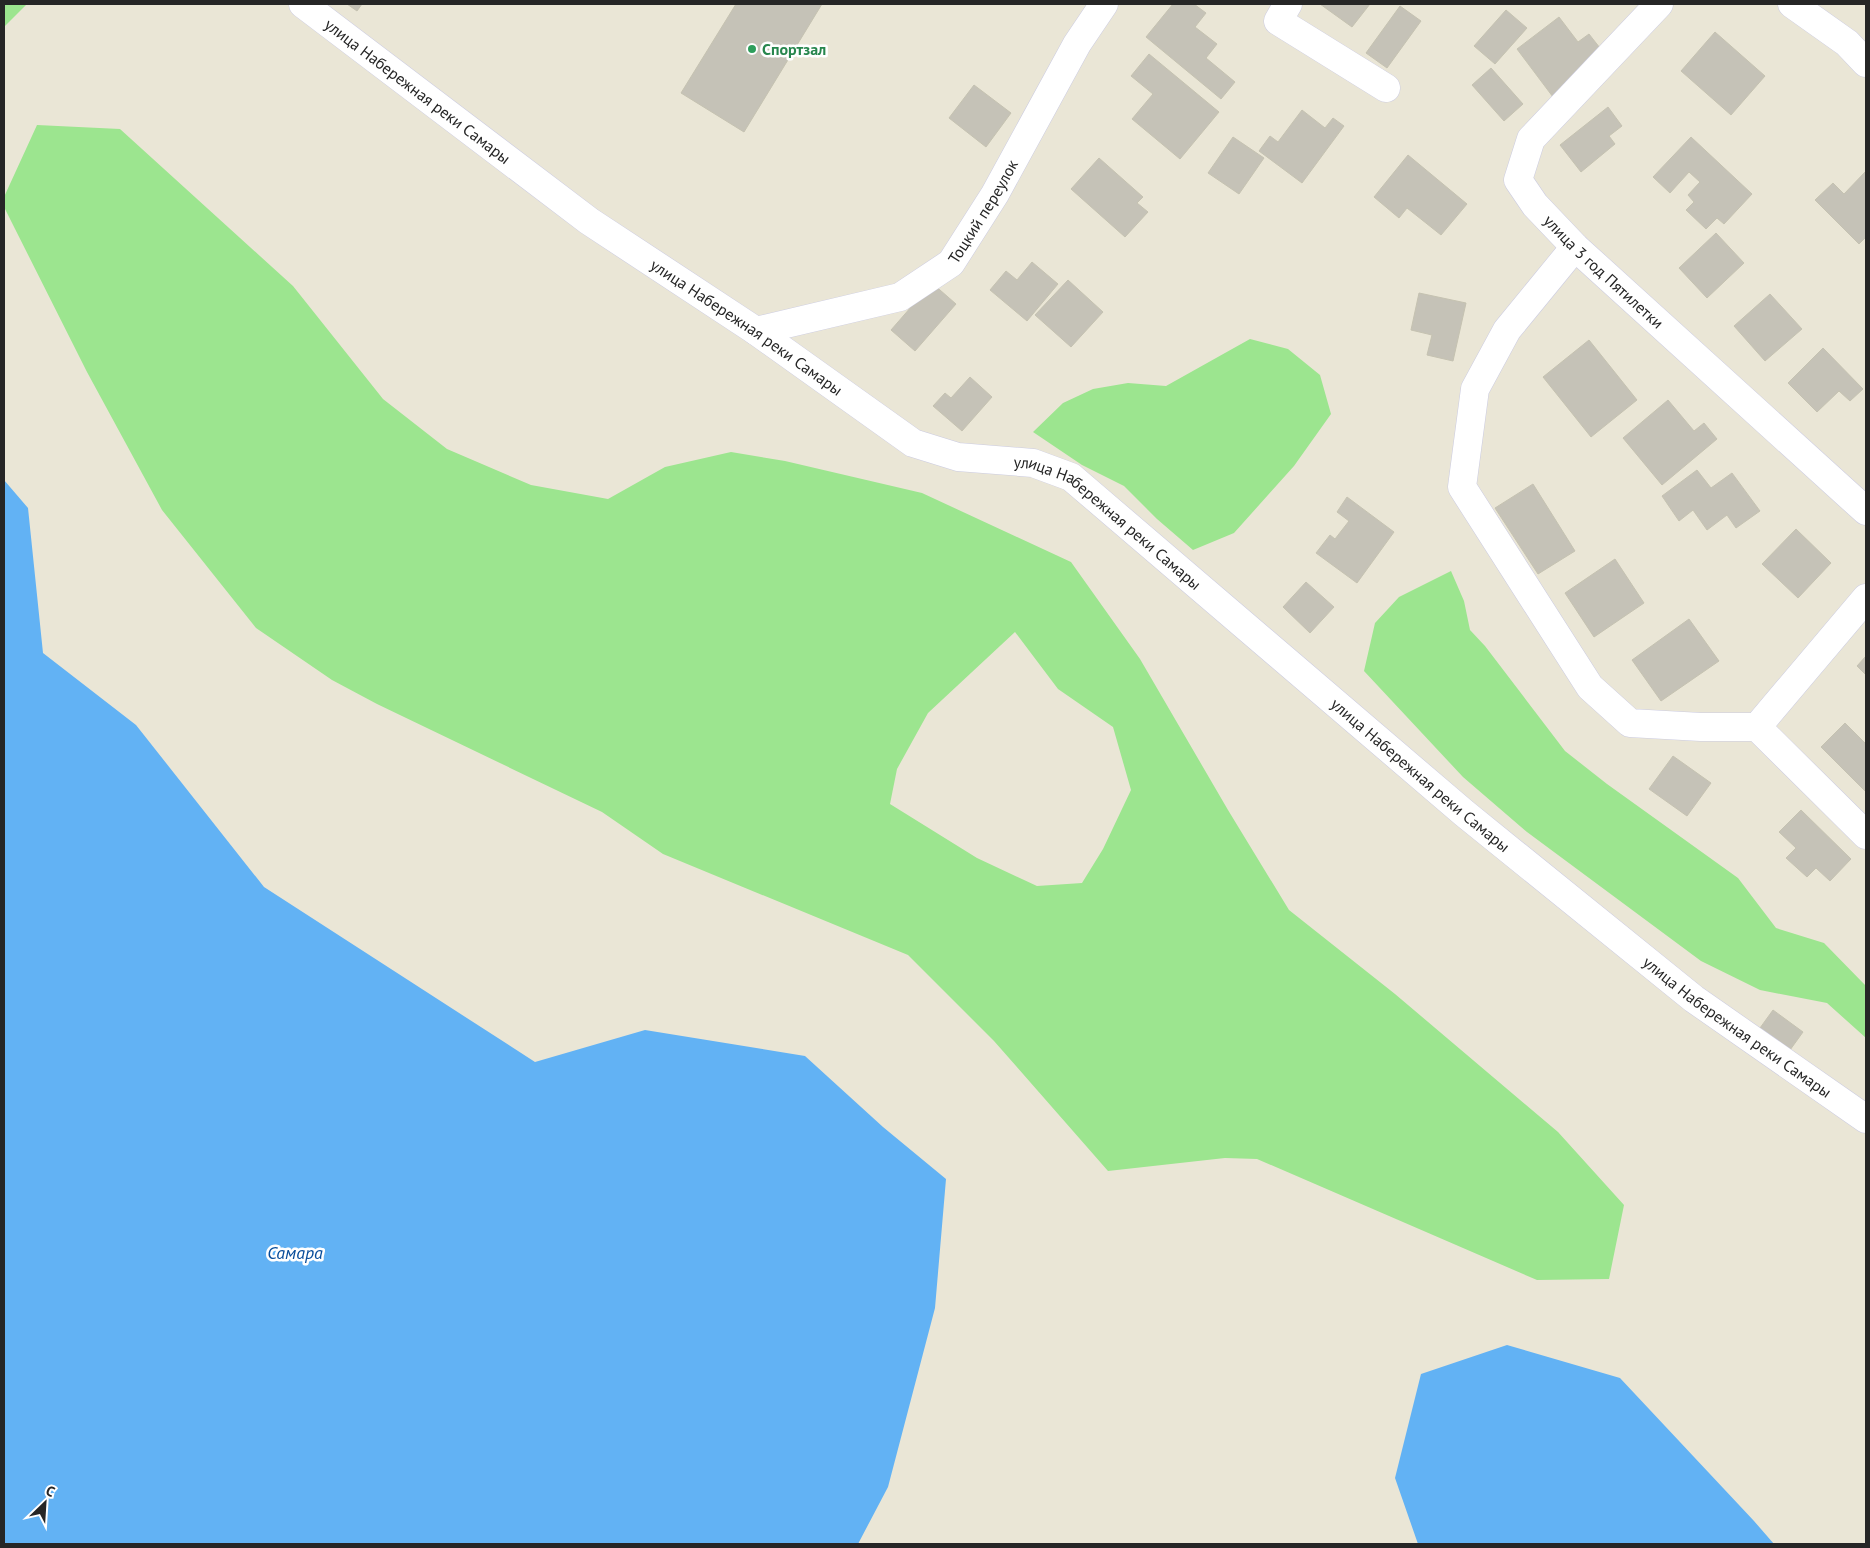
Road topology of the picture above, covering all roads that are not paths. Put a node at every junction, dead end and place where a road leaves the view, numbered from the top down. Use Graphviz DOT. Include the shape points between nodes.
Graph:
graph roads {
  1 [pos="303,4"];
  2 [pos="1104,4"];
  3 [pos="1288,4"];
  4 [pos="1659,4"];
  5 [pos="1792,4"];
  6 [pos="1866,63"];
  7 [pos="1386,88"];
  8 [pos="1574,247"];
  9 [pos="756,331"];
  10 [pos="1866,511"];
  11 [pos="1866,598"];
  12 [pos="1757,728"];
  13 [pos="1866,835"];
  14 [pos="1866,1119"];
  1 -- 9 [label="street, улица Набережная реки Самары" via="589,221"];
  2 -- 9 [label="street, Тоцкий переулок" via="1077,44 995,194 951,263 900,297"];
  3 -- 7 [label="street" via="1278,21"];
  4 -- 8 [label="street, улица 3 год Пятилетки" via="1531,139 1518,180 1535,205"];
  5 -- 6 [label="street" via="1847,43"];
  8 -- 10 [label="street, улица 3 год Пятилетки"];
  8 -- 12 [label="street" via="1507,330 1475,389 1462,487 1590,687 1630,722"];
  9 -- 14 [label="street, улица Набережная реки Самары" via="913,443 958,457 1033,463 1071,477 1464,813 1694,999"];
  11 -- 12 [label="street"];
  12 -- 13 [label="street"];
}
